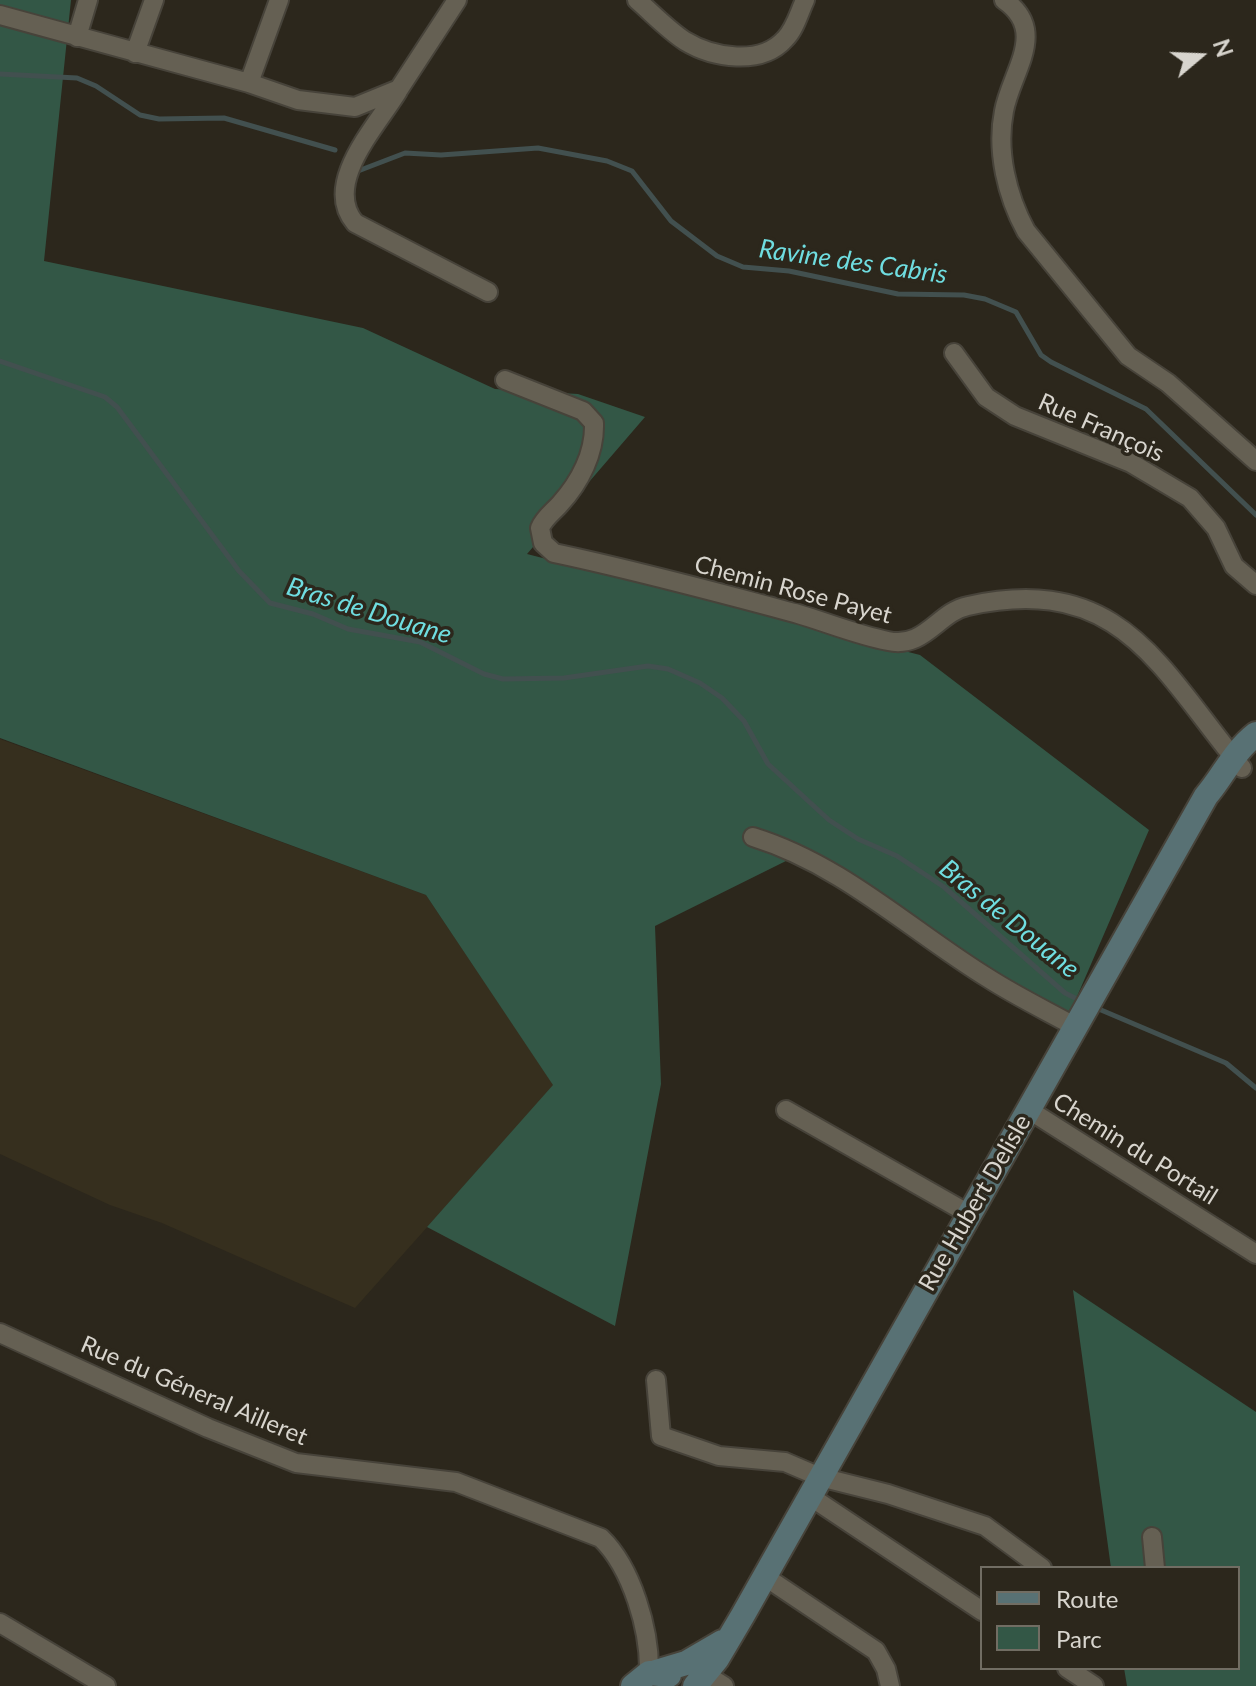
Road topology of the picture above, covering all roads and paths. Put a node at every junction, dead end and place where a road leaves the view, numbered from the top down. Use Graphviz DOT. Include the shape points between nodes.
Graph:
graph roads {
  1 [pos="88,0"];
  2 [pos="154,0"];
  3 [pos="279,0"];
  4 [pos="457,0"];
  5 [pos="637,0"];
  6 [pos="805,0"];
  7 [pos="1004,0"];
  8 [pos="0,15"];
  9 [pos="77,37"];
  10 [pos="135,53"];
  11 [pos="249,83"];
  12 [pos="399,89"];
  13 [pos="488,292"];
  14 [pos="954,353"];
  15 [pos="505,380"];
  16 [pos="1256,461"];
  17 [pos="1256,585"];
  18 [pos="1256,734"];
  19 [pos="1239,764"];
  20 [pos="753,837"];
  21 [pos="1077,1022"];
  22 [pos="786,1110"];
  23 [pos="1029,1110"];
  24 [pos="969,1214"];
  25 [pos="1256,1254"];
  26 [pos="0,1333"];
  27 [pos="656,1380"];
  28 [pos="814,1486"];
  29 [pos="1152,1537"];
  30 [pos="1039,1566"];
  31 [pos="1155,1566"];
  32 [pos="764,1576"];
  33 [pos="980,1610"];
  34 [pos="0,1623"];
  35 [pos="731,1636"];
  36 [pos="1070,1670"];
  37 [pos="641,1680"];
  38 [pos="708,1682"];
  39 [pos="106,1686"];
  40 [pos="678,1686"];
  41 [pos="890,1686"];
  42 [pos="1094,1686"];
  1 -- 9 [label="street"];
  2 -- 10 [label="street"];
  3 -- 11 [label="street"];
  4 -- 12 [label="street"];
  5 -- 6 [label="street" via="685,41 719,55 748,56 763,54 788,37"];
  7 -- 16 [label="street" via="1022,17 1028,34 1004,111 1003,148 1008,188 1026,231 1128,356 1168,383"];
  8 -- 9 [label="street"];
  9 -- 10 [label="street"];
  10 -- 11 [label="street"];
  11 -- 12 [label="street" via="298,100 355,107"];
  12 -- 13 [label="street" via="344,181 343,204 355,223"];
  14 -- 17 [label="street, Rue François" via="986,397 1015,416 1131,463 1190,498 1216,528 1234,566"];
  15 -- 19 [label="street, Chemin Rose Payet" via="583,411 594,423 583,470 540,528 543,543 554,553 891,642 923,636 965,606 1031,599 1077,606 1147,647"];
  18 -- 19 [label="main road, Rue Hubert Delisle"];
  19 -- 21 [label="main road, Rue Hubert Delisle" via="1206,796"];
  20 -- 21 [label="street" via="793,850 873,897 988,979"];
  21 -- 23 [label="main road, Rue Hubert Delisle"];
  22 -- 24 [label="street"];
  23 -- 24 [label="main road, Rue Hubert Delisle"];
  23 -- 25 [label="street, Chemin du Portail"];
  24 -- 28 [label="main road, Rue Hubert Delisle"];
  26 -- 37 [label="street, Rue du Géneral Ailleret" via="296,1463 456,1482 601,1538 626,1570 649,1654"];
  27 -- 28 [label="street" via="661,1436 719,1456 785,1462"];
  28 -- 30 [label="street" via="888,1494 985,1526"];
  28 -- 32 [label="main road, Rue Hubert Delisle"];
  28 -- 33 [label="street"];
  29 -- 31 [label="street"];
  32 -- 35 [label="main road, Rue Hubert Delisle"];
  32 -- 41 [label="street" via="876,1651"];
  34 -- 39 [label="street"];
  35 -- 37 [label="main road" via="686,1663"];
  35 -- 38 [label="main road, Rue Hubert Delisle"];
  36 -- 42 [label="street"];
  37 -- 40 [label="main road" via="670,1676"];
}
